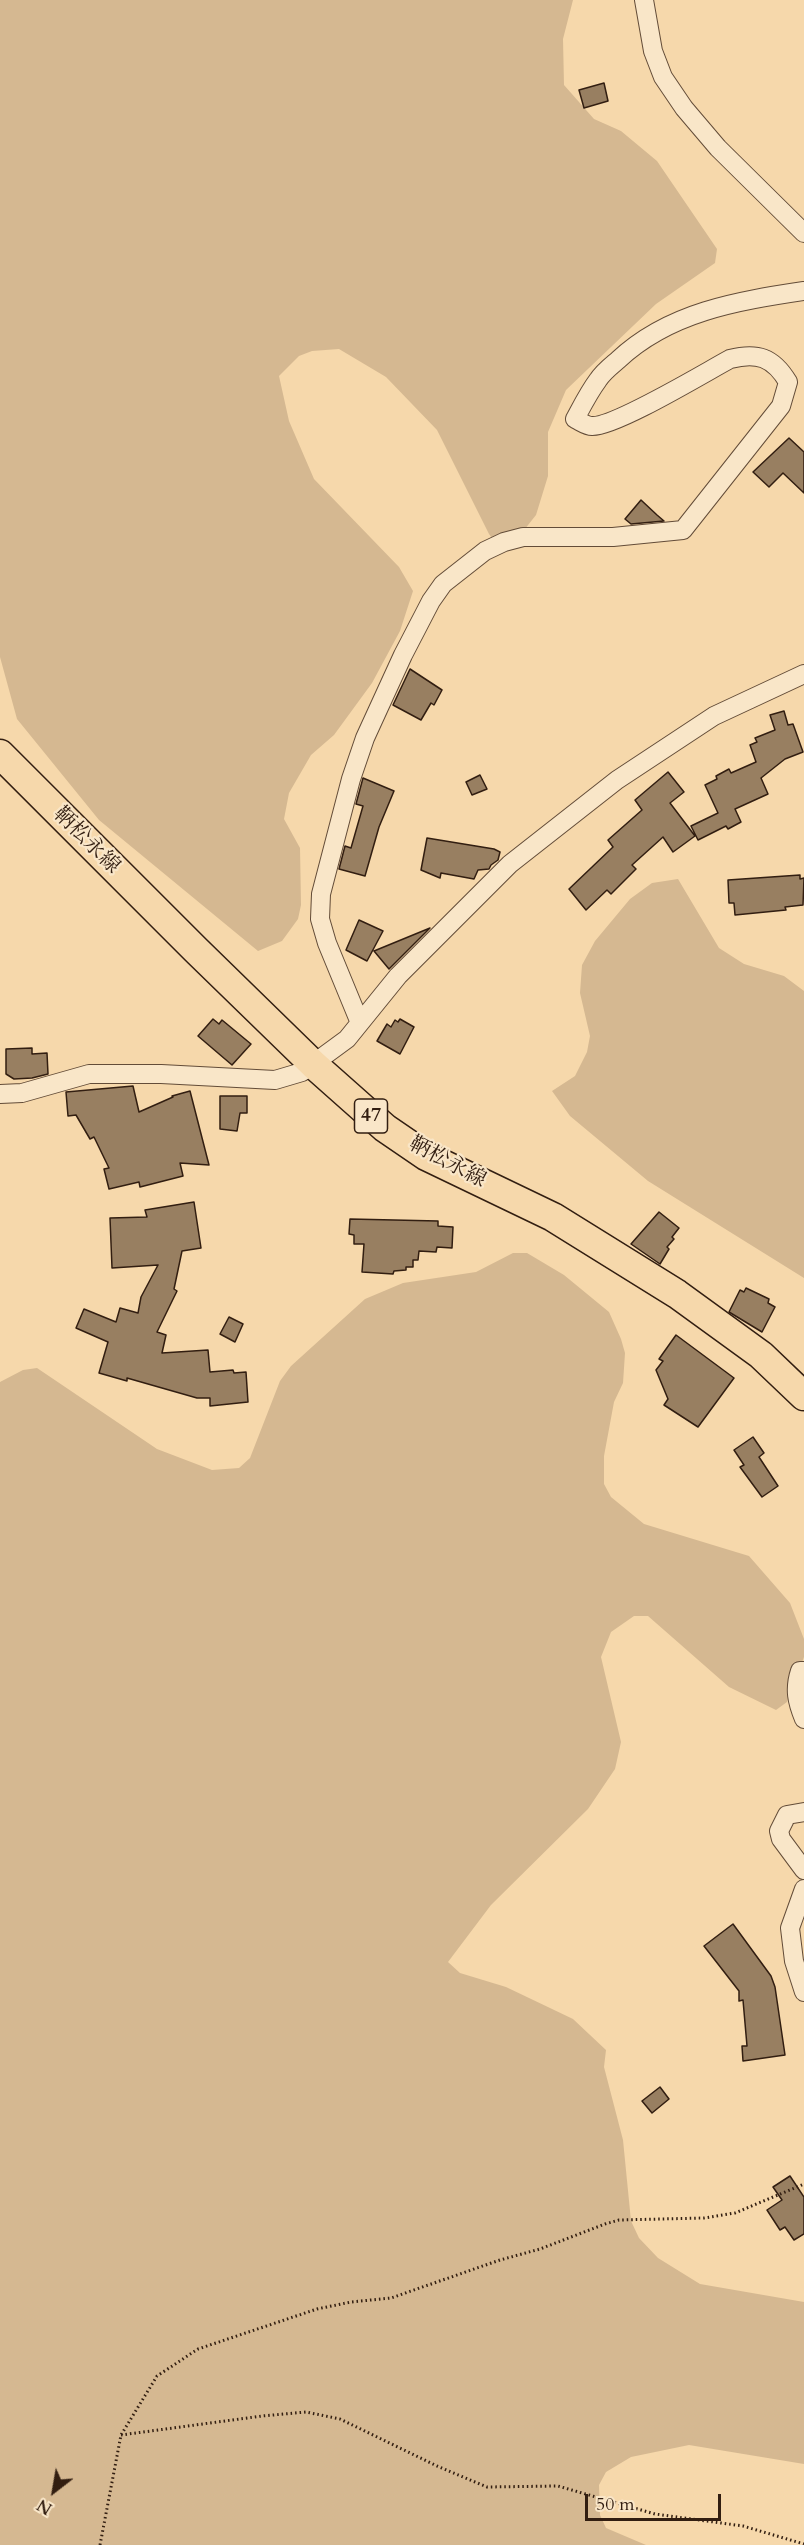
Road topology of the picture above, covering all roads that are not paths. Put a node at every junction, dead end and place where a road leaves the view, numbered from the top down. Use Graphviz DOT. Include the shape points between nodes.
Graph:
graph roads {
  1 [pos="644,0"];
  2 [pos="804,233"];
  3 [pos="804,291"];
  4 [pos="804,674"];
  5 [pos="0,754"];
  6 [pos="360,1023"];
  7 [pos="314,1065"];
  8 [pos="0,1094"];
  9 [pos="804,1396"];
  10 [pos="804,1671"];
  11 [pos="804,1719"];
  12 [pos="804,1812"];
  13 [pos="804,1870"];
  14 [pos="804,1889"];
  15 [pos="804,1992"];
  1 -- 2 [label="street" via="653,51 663,77 684,108 718,148"];
  3 -- 6 [label="street" via="694,313 655,332 627,351 599,378 575,419 590,426 627,415 730,359 760,356 781,370 788,382 781,406 683,530 613,537 523,537 504,542 485,551 443,584 431,601 365,738 321,894 320,919 327,944"];
  4 -- 6 [label="street" via="714,716 617,780 510,864 398,976"];
  5 -- 7 [label="main road, 鞆松永線 / 47"];
  6 -- 7 [label="street" via="347,1039"];
  7 -- 8 [label="street" via="275,1080 88,1074 22,1093"];
  7 -- 9 [label="main road, 鞆松永線 / 47" via="384,1128 426,1156 553,1217 677,1294 761,1355"];
  10 -- 11 [label="street" via="800,1671 795,1684"];
  12 -- 13 [label="street" via="787,1815 779,1831"];
  14 -- 15 [label="street" via="790,1928 794,1961"];
}
